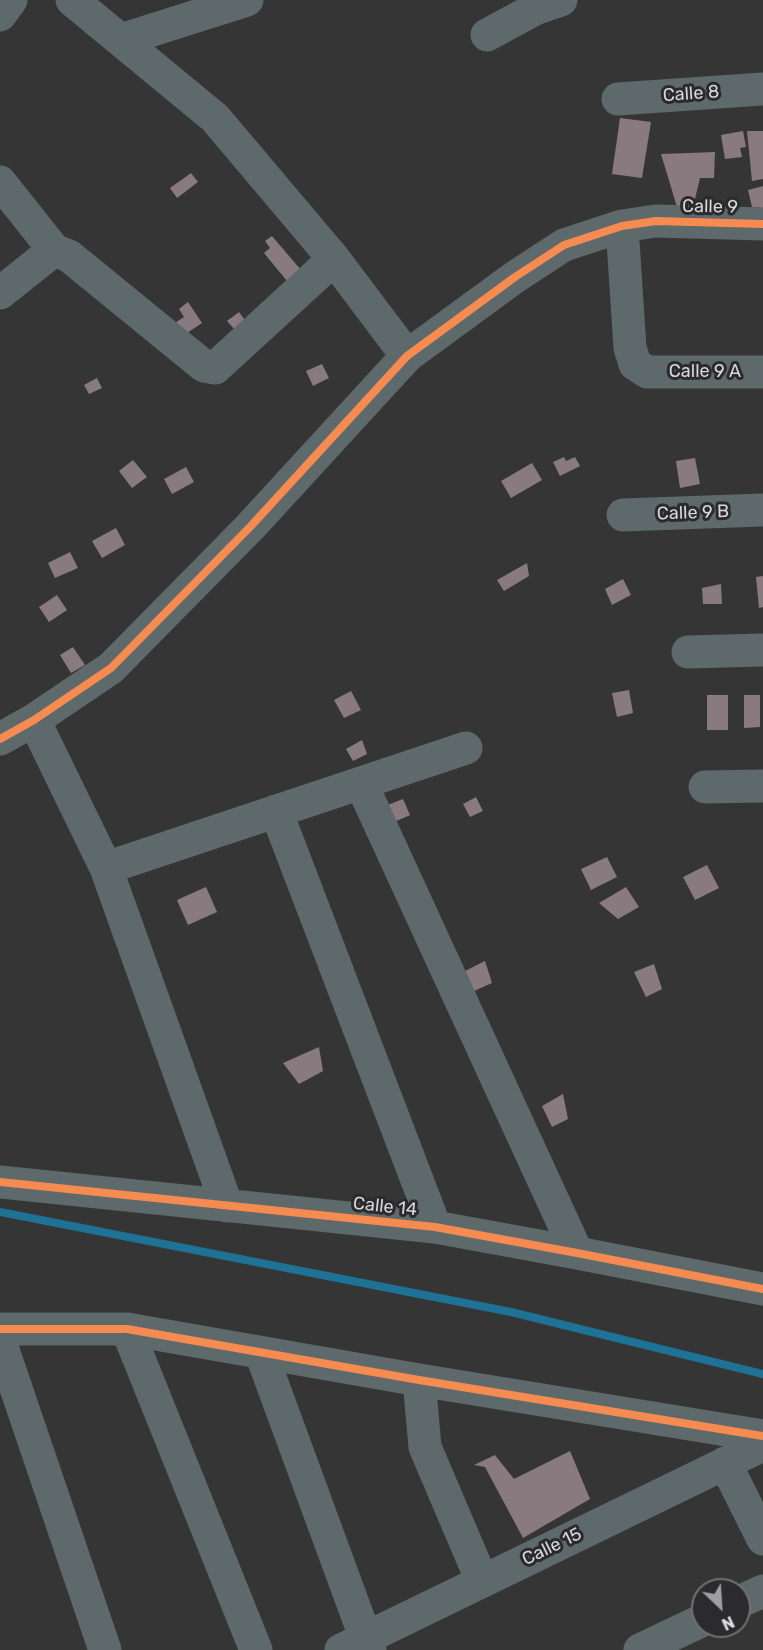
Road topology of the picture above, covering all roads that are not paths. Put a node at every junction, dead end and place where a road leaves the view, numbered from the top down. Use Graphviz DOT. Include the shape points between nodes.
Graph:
graph roads {
  1 [pos="10,0"];
  2 [pos="72,0"];
  3 [pos="247,0"];
  4 [pos="561,0"];
  5 [pos="0,15"];
  6 [pos="487,34"];
  7 [pos="121,40"];
  8 [pos="763,89"];
  9 [pos="618,99"];
  10 [pos="0,182"];
  11 [pos="763,224"];
  12 [pos="622,226"];
  13 [pos="54,250"];
  14 [pos="334,259"];
  15 [pos="0,293"];
  16 [pos="407,356"];
  17 [pos="763,372"];
  18 [pos="763,510"];
  19 [pos="623,516"];
  20 [pos="763,650"];
  21 [pos="687,652"];
  22 [pos="34,720"];
  23 [pos="0,739"];
  24 [pos="466,748"];
  25 [pos="361,783"];
  26 [pos="763,786"];
  27 [pos="705,787"];
  28 [pos="276,811"];
  29 [pos="106,868"];
  30 [pos="0,1182"];
  31 [pos="226,1206"];
  32 [pos="435,1227"];
  33 [pos="577,1253"];
  34 [pos="763,1289"];
  35 [pos="0,1329"];
  36 [pos="127,1329"];
  37 [pos="0,1341"];
  38 [pos="261,1353"];
  39 [pos="418,1380"];
  40 [pos="763,1437"];
  41 [pos="763,1445"];
  42 [pos="724,1463"];
  43 [pos="763,1539"];
  44 [pos="482,1581"];
  45 [pos="691,1626"];
  46 [pos="358,1646"];
  47 [pos="105,1650"];
  48 [pos="256,1650"];
  49 [pos="640,1650"];
  1 -- 5 [label="street"];
  2 -- 7 [label="street"];
  3 -- 7 [label="street"];
  4 -- 6 [label="street"];
  7 -- 14 [label="street" via="215,118"];
  8 -- 9 [label="street, Calle 8"];
  10 -- 13 [label="street"];
  11 -- 12 [label="street, Calle 9" via="656,221"];
  12 -- 16 [label="street, Calle 9" via="564,245"];
  12 -- 17 [label="street, Calle 9 A" via="630,348 635,364 647,372"];
  13 -- 14 [label="street" via="69,256 204,366 215,368"];
  13 -- 15 [label="street"];
  14 -- 16 [label="street"];
  16 -- 22 [label="street, Calle 9" via="250,527 111,668"];
  18 -- 19 [label="street, Calle 9 B"];
  20 -- 21 [label="street"];
  22 -- 23 [label="street, Calle 9"];
  22 -- 29 [label="street"];
  24 -- 25 [label="street"];
  25 -- 28 [label="street"];
  25 -- 33 [label="street"];
  26 -- 27 [label="street"];
  28 -- 29 [label="street"];
  28 -- 32 [label="street"];
  29 -- 31 [label="street"];
  30 -- 31 [label="street, Calle 14"];
  31 -- 32 [label="street, Calle 14"];
  32 -- 33 [label="street, Calle 14"];
  33 -- 34 [label="street, Calle 14"];
  35 -- 36 [label="street"];
  36 -- 38 [label="street"];
  36 -- 48 [label="street"];
  37 -- 47 [label="street"];
  38 -- 39 [label="street"];
  38 -- 46 [label="street"];
  39 -- 40 [label="street"];
  39 -- 44 [label="street" via="425,1447"];
  41 -- 42 [label="street, Calle 15"];
  42 -- 43 [label="street"];
  42 -- 44 [label="street, Calle 15"];
  44 -- 46 [label="street, Calle 15"];
  45 -- 49 [label="street"];
}
